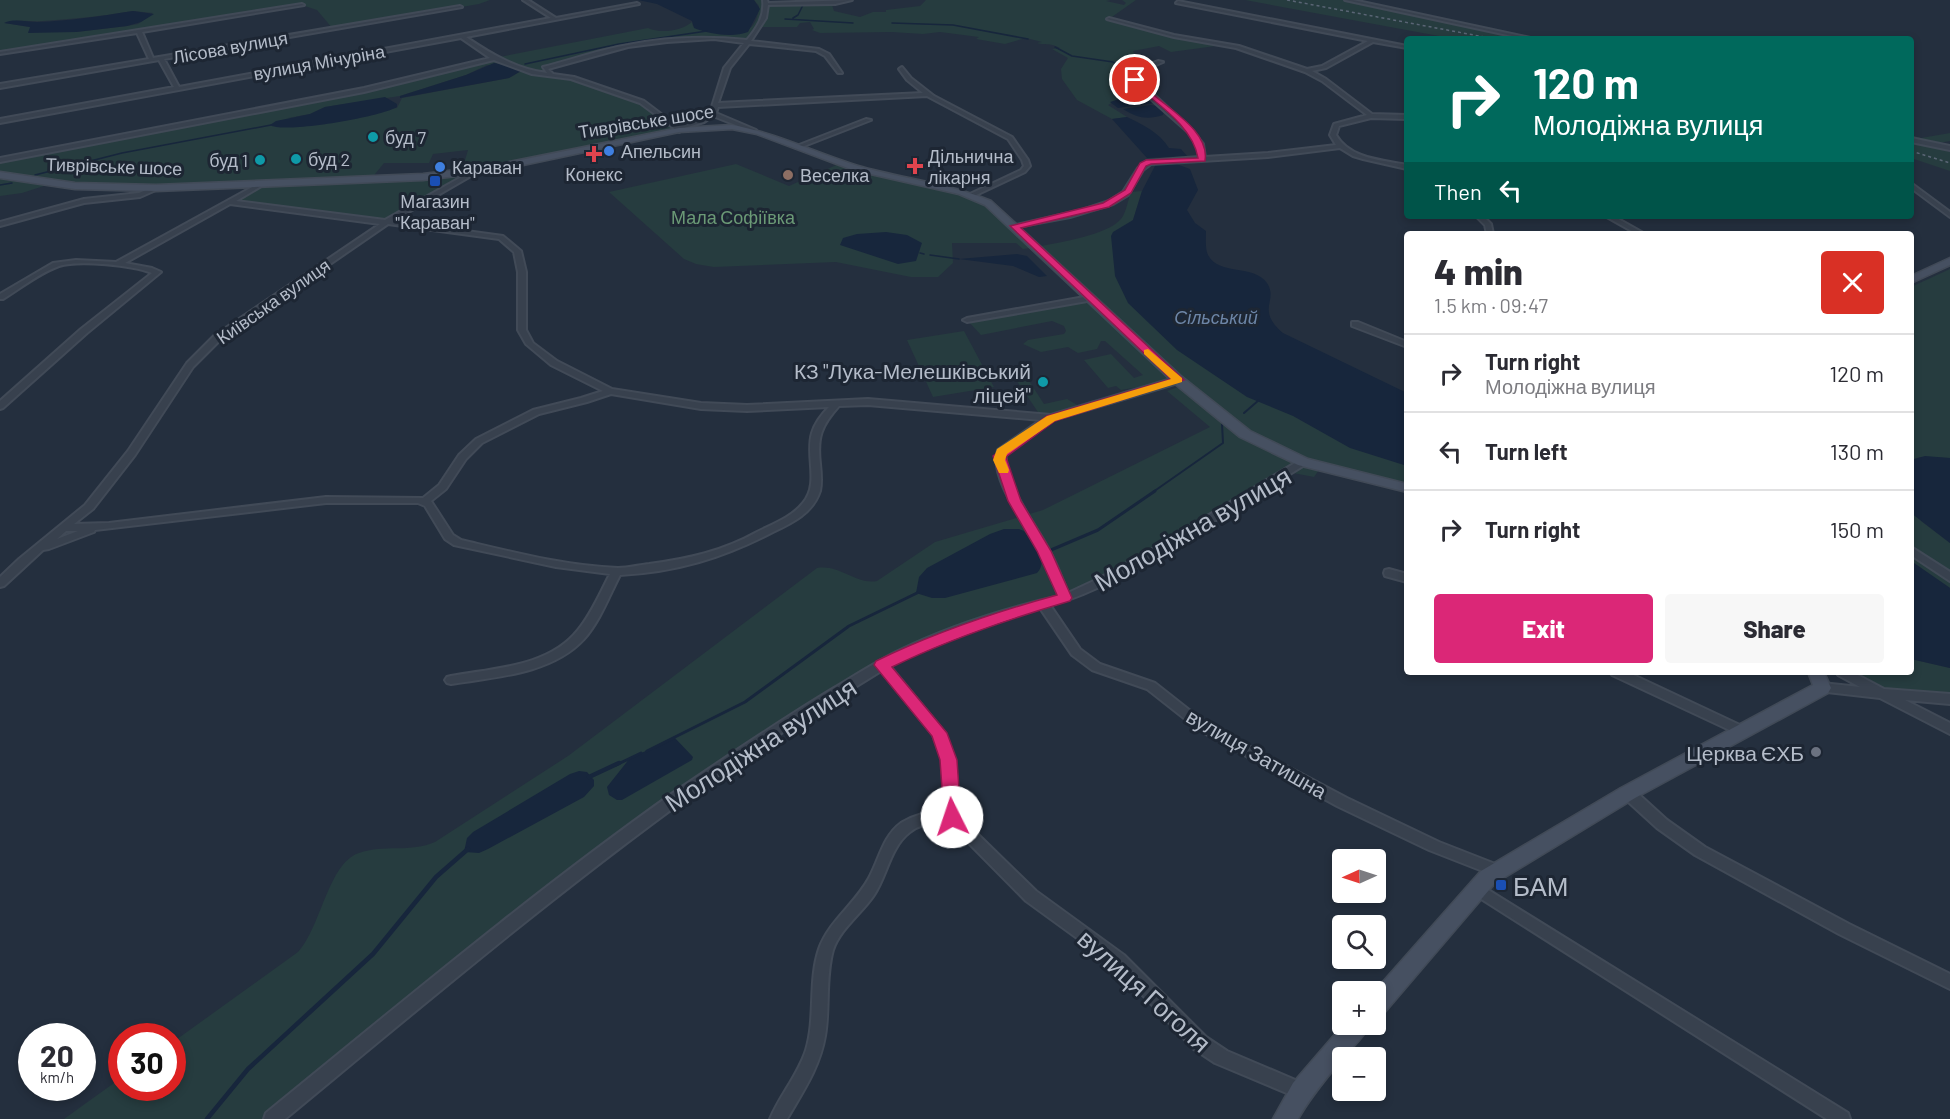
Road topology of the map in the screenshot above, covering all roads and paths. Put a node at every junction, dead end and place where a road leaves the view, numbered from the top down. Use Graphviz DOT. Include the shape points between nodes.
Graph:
graph roads {
  1 [pos="525,0"];
  2 [pos="850,0"];
  3 [pos="1347,0"];
  4 [pos="765,2"];
  5 [pos="1178,2"];
  6 [pos="302,4"];
  7 [pos="637,4"];
  8 [pos="460,7"];
  9 [pos="555,19"];
  10 [pos="1109,19"];
  11 [pos="139,31"];
  12 [pos="462,36"];
  13 [pos="1519,36"];
  14 [pos="1373,40"];
  15 [pos="749,43"];
  16 [pos="1404,46"];
  17 [pos="0,53"];
  18 [pos="494,58"];
  19 [pos="161,59"];
  20 [pos="152,61"];
  21 [pos="1160,62"];
  22 [pos="902,69"];
  23 [pos="840,72"];
  24 [pos="1307,72"];
  25 [pos="551,75"];
  26 [pos="0,86"];
  27 [pos="177,88"];
  28 [pos="927,94"];
  29 [pos="715,105"];
  30 [pos="713,114"];
  31 [pos="1371,116"];
  32 [pos="1404,117"];
  33 [pos="868,120"];
  34 [pos="0,121"];
  35 [pos="678,129"];
  36 [pos="753,130"];
  37 [pos="1914,141"];
  38 [pos="1339,146"];
  39 [pos="797,147"];
  40 [pos="1950,148"];
  41 [pos="0,160"];
  42 [pos="1203,160"];
  43 [pos="1404,166"];
  44 [pos="474,172"];
  45 [pos="0,175"];
  46 [pos="260,185"];
  47 [pos="1914,187"];
  48 [pos="156,188"];
  49 [pos="972,195"];
  50 [pos="229,202"];
  51 [pos="1950,215"];
  52 [pos="1614,219"];
  53 [pos="387,222"];
  54 [pos="0,224"];
  55 [pos="1014,226"];
  56 [pos="1636,231"];
  57 [pos="1950,261"];
  58 [pos="117,264"];
  59 [pos="1914,279"];
  60 [pos="0,297"];
  61 [pos="1090,298"];
  62 [pos="967,320"];
  63 [pos="1355,324"];
  64 [pos="1404,344"];
  65 [pos="1179,380"];
  66 [pos="610,391"];
  67 [pos="837,403"];
  68 [pos="1,404"];
  69 [pos="1051,418"];
  70 [pos="1304,462"];
  71 [pos="1404,487"];
  72 [pos="425,501"];
  73 [pos="102,527"];
  74 [pos="65,528"];
  75 [pos="35,551"];
  76 [pos="1914,552"];
  77 [pos="617,572"];
  78 [pos="1389,573"];
  79 [pos="5,575"];
  80 [pos="1404,577"];
  81 [pos="1950,577"];
  82 [pos="0,583"];
  83 [pos="1065,598"];
  84 [pos="1043,603"];
  85 [pos="882,665"];
  86 [pos="1622,675"];
  87 [pos="1848,675"];
  88 [pos="451,680"];
  89 [pos="1819,680"];
  90 [pos="1879,691"];
  91 [pos="1950,699"];
  92 [pos="1950,729"];
  93 [pos="1740,730"];
  94 [pos="1628,792"];
  95 [pos="952,817"];
  96 [pos="1498,871"];
  97 [pos="1477,889"];
  98 [pos="1950,982"];
  99 [pos="1386,994"];
  100 [pos="1349,1035"];
  101 [pos="1301,1091"];
  102 [pos="1287,1118"];
  103 [pos="272,1119"];
  104 [pos="778,1119"];
  105 [pos="1842,1119"];
  1 -- 9 [label="street"];
  2 -- 4 [label="street"];
  3 -- 13 [label="street"];
  4 -- 15 [label="street" via="766,12"];
  5 -- 14 [label="street"];
  6 -- 11 [label="street, Лісова вулиця"];
  7 -- 9 [label="street, вулиця Мічуріна"];
  8 -- 19 [label="street, Лісова вулиця"];
  9 -- 12 [label="street, вулиця Мічуріна"];
  10 -- 24 [label="street" via="1242,49"];
  11 -- 17 [label="street, Лісова вулиця"];
  11 -- 20 [label="street"];
  12 -- 18 [label="street"];
  12 -- 27 [label="street, вулиця Мічуріна"];
  14 -- 16 [label="street"];
  14 -- 24 [label="street"];
  15 -- 23 [label="street" via="821,51"];
  15 -- 25 [label="street" via="707,38 628,46 545,68"];
  15 -- 29 [label="street" via="727,68"];
  18 -- 25 [label="street"];
  18 -- 41 [label="street" via="364,90"];
  19 -- 20 [label="street, Лісова вулиця"];
  19 -- 27 [label="street"];
  20 -- 26 [label="street, Лісова вулиця"];
  21 -- 42 [label="street" via="1140,70 1135,80 1190,131 1200,144"];
  22 -- 28 [label="street"];
  24 -- 31 [label="street" via="1324,80"];
  25 -- 35 [label="street" via="572,78 647,104"];
  27 -- 34 [label="street, вулиця Мічуріна"];
  28 -- 29 [label="street"];
  28 -- 49 [label="street" via="1010,138 1025,160 1027,166 1023,171"];
  29 -- 30 [label="street"];
  30 -- 35 [label="street"];
  30 -- 36 [label="street"];
  31 -- 32 [label="street"];
  31 -- 38 [label="street" via="1336,125 1333,135"];
  33 -- 39 [label="street"];
  35 -- 36 [label="main road, Тиврівське шосе"];
  35 -- 44 [label="main road, Тиврівське шосе"];
  36 -- 39 [label="main road, Тиврівське шосе"];
  37 -- 40 [label="street"];
  38 -- 42 [label="street"];
  38 -- 43 [label="street"];
  39 -- 49 [label="main road, Тиврівське шосе" via="856,168"];
  42 -- 55 [label="street" via="1149,162 1143,165 1128,192 1106,205"];
  44 -- 46 [label="main road, Тиврівське шосе"];
  44 -- 53 [label="street, Київська вулиця"];
  45 -- 48 [label="main road, Тиврівське шосе" via="75,186"];
  46 -- 48 [label="main road, Тиврівське шосе"];
  46 -- 50 [label="street"];
  47 -- 51 [label="street"];
  48 -- 54 [label="street" via="135,196 84,201"];
  49 -- 55 [label="main road, Тиврівське шосе"];
  50 -- 53 [label="street"];
  50 -- 58 [label="street"];
  52 -- 56 [label="street"];
  53 -- 66 [label="street" via="501,237 510,243 517,251 522,272 522,330 530,344 554,363"];
  53 -- 74 [label="street, Київська вулиця" via="217,338 190,365 132,453 89,507"];
  55 -- 61 [label="main road, Тиврівське шосе"];
  57 -- 59 [label="main road"];
  58 -- 60 [label="street" via="57,264"];
  58 -- 68 [label="street" via="157,272"];
  61 -- 62 [label="street"];
  61 -- 65 [label="main road, Тиврівське шосе"];
  63 -- 64 [label="street"];
  65 -- 69 [label="street"];
  65 -- 70 [label="main road, Тиврівське шосе" via="1245,434"];
  66 -- 67 [label="street" via="701,406 747,408"];
  66 -- 72 [label="street" via="536,412 479,441 462,457 443,487"];
  67 -- 69 [label="street" via="882,402"];
  67 -- 77 [label="street" via="823,415 816,429 814,493 795,516 714,557"];
  69 -- 83 [label="street" via="1002,452 999,460 1015,501"];
  70 -- 71 [label="main road, Тиврівське шосе"];
  70 -- 83 [label="street, Молодіжна вулиця" via="1160,550"];
  72 -- 73 [label="street" via="318,500"];
  72 -- 77 [label="street" via="449,537 458,543"];
  73 -- 74 [label="street"];
  73 -- 75 [label="street"];
  74 -- 75 [label="street, Київська вулиця"];
  75 -- 79 [label="street, Київська вулиця"];
  76 -- 81 [label="street"];
  77 -- 88 [label="street" via="583,632 567,647 532,663"];
  78 -- 80 [label="street"];
  79 -- 82 [label="street, Київська вулиця"];
  83 -- 84 [label="street, Молодіжна вулиця"];
  84 -- 85 [label="street, Молодіжна вулиця" via="920,646"];
  84 -- 96 [label="street, вулиця Затишна" via="1076,652 1096,667 1151,686 1203,727 1360,811"];
  85 -- 95 [label="street" via="939,733 948,760"];
  85 -- 103 [label="street, Молодіжна вулиця" via="812,706 615,842"];
  86 -- 93 [label="street"];
  87 -- 90 [label="street"];
  89 -- 90 [label="street"];
  89 -- 93 [label="main road"];
  90 -- 91 [label="street"];
  90 -- 92 [label="street"];
  93 -- 94 [label="main road"];
  94 -- 96 [label="main road"];
  94 -- 98 [label="street" via="1662,824 1700,851"];
  95 -- 101 [label="street, вулиця Гоголя" via="1031,896 1119,960 1200,1043 1221,1057"];
  95 -- 104 [label="street" via="918,820 896,837 873,884 832,939 821,976 817,1040"];
  96 -- 97 [label="main road"];
  97 -- 99 [label="main road"];
  97 -- 105 [label="street"];
  100 -- 101 [label="main road"];
  101 -- 102 [label="main road"];
}
